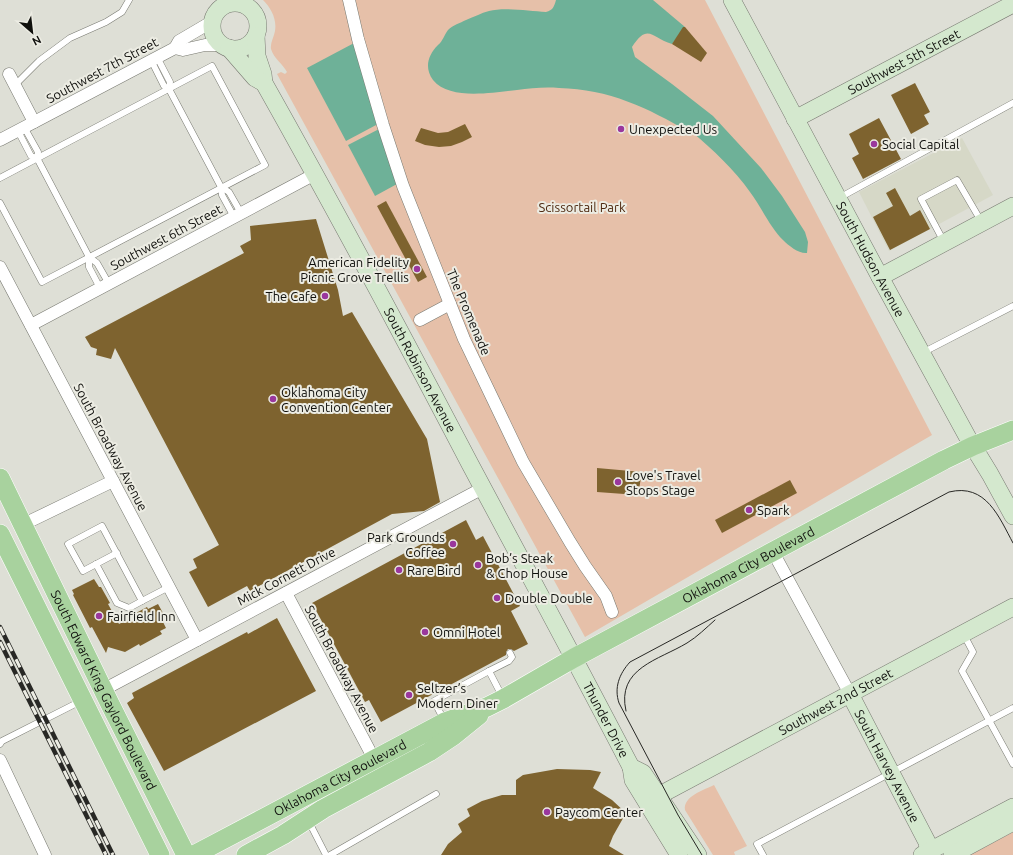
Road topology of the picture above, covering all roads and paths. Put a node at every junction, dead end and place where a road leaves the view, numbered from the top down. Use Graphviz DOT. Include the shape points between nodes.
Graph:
graph roads {
  1 [pos="129,0"];
  2 [pos="349,0"];
  3 [pos="732,0"];
  4 [pos="238,2"];
  5 [pos="1010,8"];
  6 [pos="214,12"];
  7 [pos="256,36"];
  8 [pos="226,47"];
  9 [pos="175,48"];
  10 [pos="154,59"];
  11 [pos="12,80"];
  12 [pos="264,83"];
  13 [pos="169,89"];
  14 [pos="1013,103"];
  15 [pos="796,119"];
  16 [pos="25,127"];
  17 [pos="0,140"];
  18 [pos="37,158"];
  19 [pos="316,174"];
  20 [pos="0,178"];
  21 [pos="221,187"];
  22 [pos="838,199"];
  23 [pos="0,203"];
  24 [pos="1013,206"];
  25 [pos="237,215"];
  26 [pos="981,222"];
  27 [pos="944,242"];
  28 [pos="88,257"];
  29 [pos="0,267"];
  30 [pos="880,277"];
  31 [pos="105,286"];
  32 [pos="450,304"];
  33 [pos="1013,306"];
  34 [pos="420,320"];
  35 [pos="31,325"];
  36 [pos="922,353"];
  37 [pos="1013,430"];
  38 [pos="973,446"];
  39 [pos="0,478"];
  40 [pos="113,481"];
  41 [pos="483,488"];
  42 [pos="1013,516"];
  43 [pos="22,525"];
  44 [pos="0,534"];
  45 [pos="773,552"];
  46 [pos="117,553"];
  47 [pos="11,557"];
  48 [pos="96,564"];
  49 [pos="169,587"];
  50 [pos="286,593"];
  51 [pos="142,601"];
  52 [pos="1013,607"];
  53 [pos="612,612"];
  54 [pos="963,634"];
  55 [pos="197,640"];
  56 [pos="510,653"];
  57 [pos="574,658"];
  58 [pos="489,672"];
  59 [pos="103,690"];
  60 [pos="850,694"];
  61 [pos="82,701"];
  62 [pos="495,703"];
  63 [pos="1013,708"];
  64 [pos="989,720"];
  65 [pos="445,722"];
  66 [pos="1,742"];
  67 [pos="374,759"];
  68 [pos="0,760"];
  69 [pos="1013,764"];
  70 [pos="632,773"];
  71 [pos="890,773"];
  72 [pos="436,794"];
  73 [pos="658,796"];
  74 [pos="1013,807"];
  75 [pos="307,819"];
  76 [pos="1013,822"];
  77 [pos="926,854"];
  78 [pos="45,855"];
  79 [pos="160,855"];
  80 [pos="186,855"];
  81 [pos="194,855"];
  82 [pos="246,855"];
  83 [pos="326,855"];
  84 [pos="330,855"];
  85 [pos="679,855"];
  86 [pos="698,855"];
  87 [pos="763,855"];
  88 [pos="952,855"];
  1 -- 11 [label="lane" via="122,12 70,38"];
  2 -- 32 [label="street, The Promenade" via="386,137"];
  3 -- 15 [label="main road, South Hudson Avenue"];
  4 -- 6 [label="main road"];
  4 -- 7 [label="main road" via="256,16"];
  5 -- 15 [label="main road, Southwest 5th Street"];
  6 -- 8 [label="main road" via="214,35"];
  6 -- 9 [label="street" via="179,41"];
  7 -- 8 [label="main road" via="245,47"];
  7 -- 12 [label="main road, South Robinson Avenue" via="257,56"];
  8 -- 9 [label="street, Southwest 7th Street" via="205,46 183,50"];
  8 -- 12 [label="main road, South Robinson Avenue" via="255,78"];
  9 -- 10 [label="street, Southwest 7th Street"];
  10 -- 13 [label="lane" via="164,86"];
  10 -- 16 [label="street, Southwest 7th Street"];
  11 -- 16 [label="street"];
  12 -- 19 [label="main road, South Robinson Avenue"];
  13 -- 18 [label="lane"];
  13 -- 21 [label="lane"];
  13 -- 21 [label="lane" via="212,66 262,158 265,164"];
  14 -- 22 [label="lane"];
  15 -- 22 [label="main road, South Hudson Avenue"];
  16 -- 17 [label="street, Southwest 7th Street"];
  16 -- 18 [label="lane" via="38,152"];
  18 -- 20 [label="lane"];
  18 -- 28 [label="lane"];
  19 -- 25 [label="street, Southwest 6th Street"];
  19 -- 41 [label="main road, South Robinson Avenue"];
  21 -- 25 [label="lane" via="229,192"];
  21 -- 28 [label="lane"];
  22 -- 30 [label="main road, South Hudson Avenue"];
  23 -- 28 [label="lane" via="42,282"];
  24 -- 26 [label="main road"];
  25 -- 31 [label="street, Southwest 6th Street"];
  26 -- 27 [label="main road"];
  26 -- 27 [label="lane" via="957,180 920,199"];
  27 -- 30 [label="main road"];
  28 -- 31 [label="lane" via="89,267"];
  28 -- 31 [label="lane" via="97,263"];
  29 -- 35 [label="street, South Broadway Avenue"];
  30 -- 36 [label="main road, South Hudson Avenue"];
  31 -- 35 [label="street, Southwest 6th Street"];
  32 -- 34 [label="street"];
  32 -- 53 [label="street, The Promenade" via="523,462 570,542 606,596"];
  33 -- 36 [label="lane"];
  35 -- 40 [label="street, South Broadway Avenue"];
  36 -- 38 [label="main road, South Hudson Avenue"];
  37 -- 38 [label="main road, Oklahoma City Boulevard"];
  38 -- 42 [label="main road, South Hudson Avenue"];
  38 -- 45 [label="main road, Oklahoma City Boulevard"];
  39 -- 43 [label="main road, South Edward King Gaylord Boulevard"];
  40 -- 43 [label="street"];
  40 -- 49 [label="street, South Broadway Avenue"];
  41 -- 50 [label="street, Mick Cornett Drive"];
  41 -- 57 [label="main road, South Robinson Avenue"];
  43 -- 47 [label="main road"];
  43 -- 59 [label="main road, South Edward King Gaylord Boulevard"];
  44 -- 47 [label="main road, South Edward King Gaylord Boulevard"];
  45 -- 57 [label="main road, Oklahoma City Boulevard"];
  45 -- 60 [label="street, South Harvey Avenue"];
  46 -- 48 [label="lane"];
  46 -- 48 [label="lane" via="102,526 68,544 83,571"];
  46 -- 51 [label="lane"];
  47 -- 61 [label="main road, South Edward King Gaylord Boulevard"];
  48 -- 51 [label="lane" via="117,603 129,608"];
  49 -- 51 [label="lane"];
  49 -- 55 [label="street, South Broadway Avenue"];
  50 -- 55 [label="street, Mick Cornett Drive"];
  50 -- 67 [label="street, South Broadway Avenue"];
  52 -- 54 [label="main road, Southwest 2nd Street"];
  54 -- 60 [label="main road, Southwest 2nd Street"];
  54 -- 64 [label="lane" via="973,652 962,671"];
  55 -- 59 [label="street, Mick Cornett Drive"];
  56 -- 58 [label="lane" via="512,657 509,661"];
  57 -- 62 [label="main road, Oklahoma City Boulevard"];
  57 -- 70 [label="main road, Thunder Drive"];
  58 -- 62 [label="lane"];
  58 -- 65 [label="lane" via="434,702"];
  59 -- 61 [label="main road"];
  59 -- 80 [label="main road, South Edward King Gaylord Boulevard"];
  60 -- 71 [label="main road, South Harvey Avenue"];
  60 -- 73 [label="main road, Southwest 2nd Street"];
  61 -- 66 [label="lane"];
  61 -- 79 [label="main road, South Edward King Gaylord Boulevard"];
  62 -- 65 [label="main road, Oklahoma City Boulevard"];
  62 -- 75 [label="main road, Oklahoma City Boulevard" via="429,752"];
  63 -- 64 [label="lane"];
  64 -- 69 [label="lane"];
  64 -- 71 [label="lane"];
  65 -- 67 [label="main road, Oklahoma City Boulevard"];
  67 -- 81 [label="main road, Oklahoma City Boulevard"];
  68 -- 78 [label="street"];
  70 -- 73 [label="main road, Thunder Drive" via="643,773"];
  70 -- 85 [label="main road, Thunder Drive"];
  71 -- 77 [label="main road, South Harvey Avenue" via="927,842"];
  71 -- 87 [label="lane" via="757,844"];
  72 -- 84 [label="lane"];
  73 -- 86 [label="main road, Thunder Drive"];
  74 -- 77 [label="main road"];
  75 -- 82 [label="main road, Oklahoma City Boulevard"];
  75 -- 83 [label="lane"];
  76 -- 88 [label="main road"];
}
